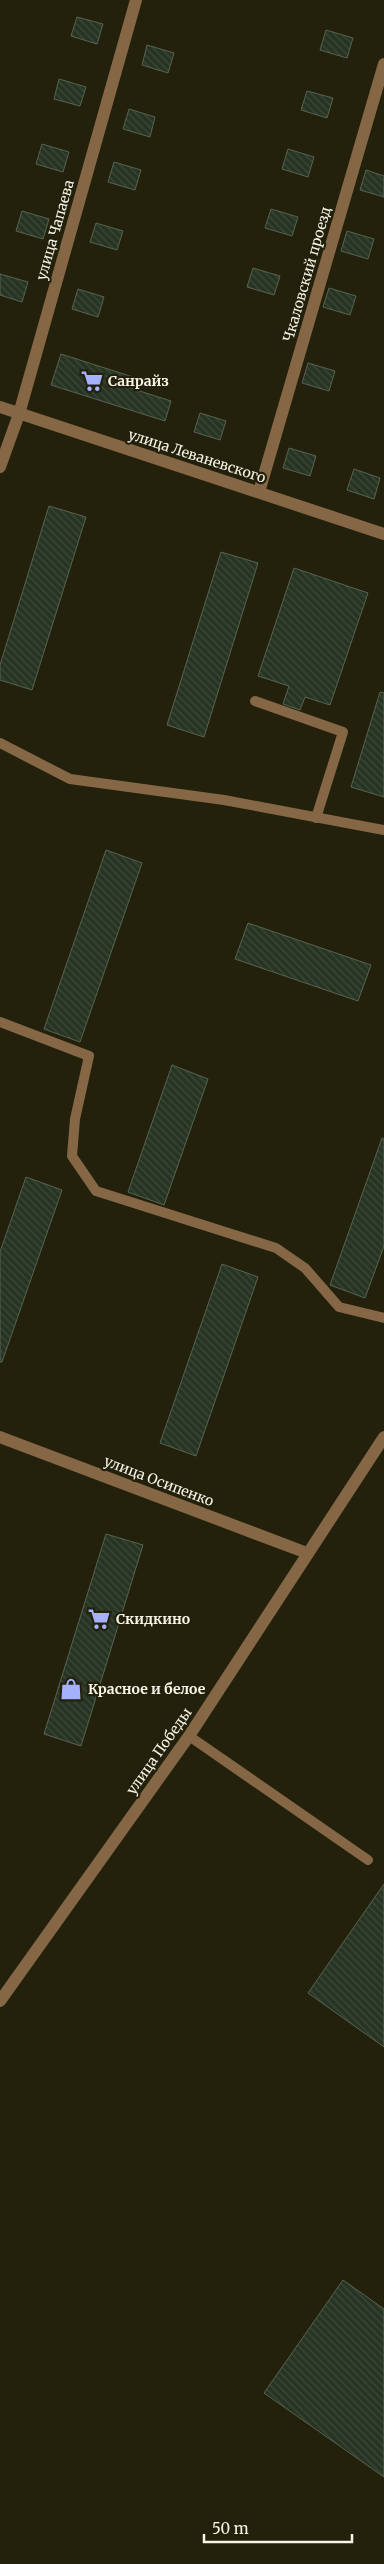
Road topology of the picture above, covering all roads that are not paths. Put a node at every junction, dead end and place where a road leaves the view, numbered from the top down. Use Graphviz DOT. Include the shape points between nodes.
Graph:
graph roads {
  1 [pos="136,0"];
  2 [pos="384,64"];
  3 [pos="0,407"];
  4 [pos="19,414"];
  5 [pos="0,467"];
  6 [pos="259,492"];
  7 [pos="384,534"];
  8 [pos="255,701"];
  9 [pos="0,743"];
  10 [pos="316,818"];
  11 [pos="384,830"];
  12 [pos="0,1022"];
  13 [pos="384,1318"];
  14 [pos="0,1437"];
  15 [pos="384,1437"];
  16 [pos="307,1553"];
  17 [pos="189,1736"];
  18 [pos="368,1860"];
  19 [pos="0,2002"];
  1 -- 4 [label="street, улица Чапаева"];
  2 -- 6 [label="street, Чкаловский проезд"];
  3 -- 4 [label="street, улица Леваневского"];
  4 -- 5 [label="street, улица Чапаева"];
  4 -- 6 [label="street, улица Леваневского"];
  6 -- 7 [label="street, улица Леваневского"];
  8 -- 10 [label="lane" via="343,732"];
  9 -- 10 [label="lane" via="70,779 224,800"];
  10 -- 11 [label="lane"];
  12 -- 13 [label="lane" via="89,1056 75,1119 72,1156 96,1191 276,1248 305,1268 339,1306"];
  14 -- 16 [label="street, улица Осипенко"];
  15 -- 16 [label="street, улица Победы"];
  16 -- 17 [label="street, улица Победы"];
  17 -- 18 [label="lane"];
  17 -- 19 [label="street, улица Победы"];
}
